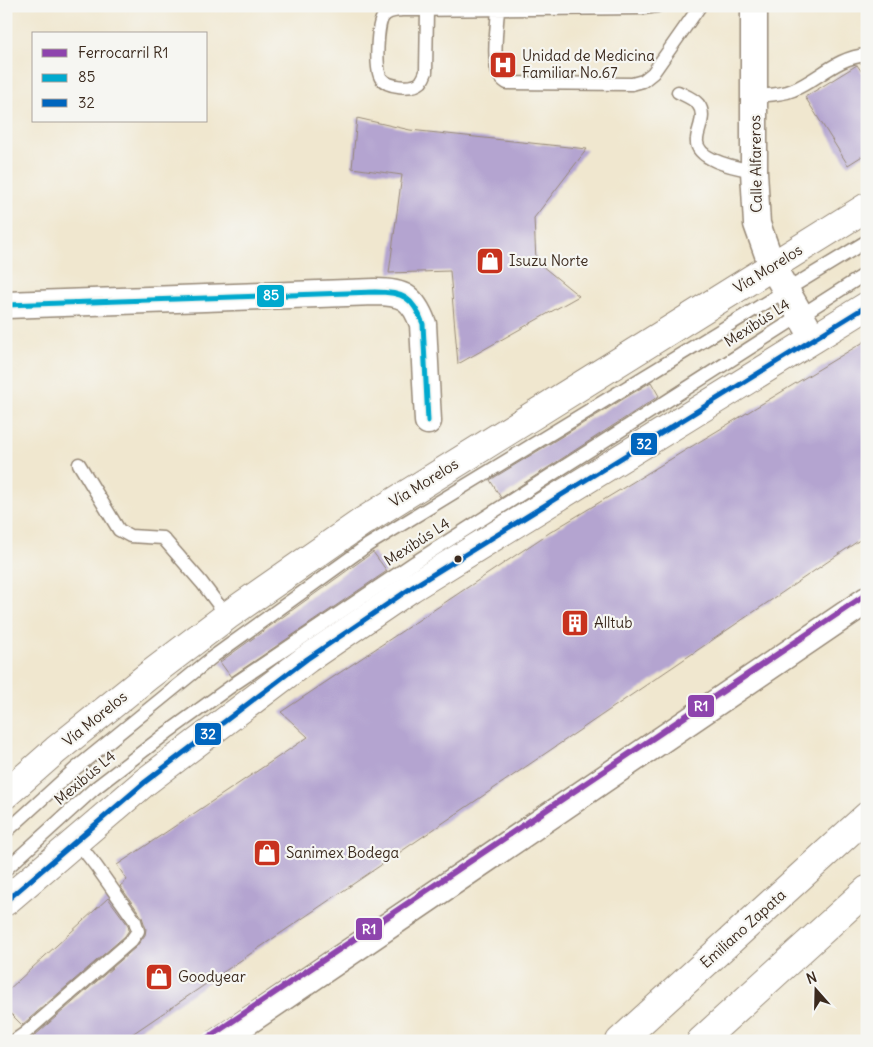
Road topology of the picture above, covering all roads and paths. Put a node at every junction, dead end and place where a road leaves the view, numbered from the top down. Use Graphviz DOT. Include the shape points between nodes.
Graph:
graph roads {
  1 [pos="657,6"];
  2 [pos="700,6"];
  3 [pos="754,6"];
  4 [pos="401,8"];
  5 [pos="427,10"];
  6 [pos="498,10"];
  7 [pos="867,55"];
  8 [pos="678,92"];
  9 [pos="755,96"];
  10 [pos="754,171"];
  11 [pos="867,207"];
  12 [pos="867,241"];
  13 [pos="772,266"];
  14 [pos="867,273"];
  15 [pos="785,290"];
  16 [pos="6,305"];
  17 [pos="867,306"];
  18 [pos="800,315"];
  19 [pos="814,339"];
  20 [pos="428,421"];
  21 [pos="79,464"];
  22 [pos="867,600"];
  23 [pos="227,616"];
  24 [pos="6,794"];
  25 [pos="867,816"];
  26 [pos="6,832"];
  27 [pos="76,840"];
  28 [pos="6,869"];
  29 [pos="867,890"];
  30 [pos="6,901"];
  31 [pos="14,1041"];
  32 [pos="220,1041"];
  33 [pos="620,1041"];
  34 [pos="701,1041"];
  1 -- 6 [label="lane"];
  2 -- 6 [label="lane" via="653,72 643,81 632,84 507,83 498,74 496,64"];
  3 -- 9 [label="street, Calle Alfareros"];
  4 -- 5 [label="lane"];
  4 -- 5 [label="lane" via="386,14 378,27 378,73 389,84 409,86 420,83 426,72"];
  5 -- 6 [label="lane"];
  7 -- 9 [label="lane" via="842,60 792,91"];
  8 -- 10 [label="lane" via="701,109 697,139 700,150 729,166"];
  9 -- 10 [label="street, Calle Alfareros"];
  10 -- 13 [label="street, Calle Alfareros" via="757,224"];
  11 -- 13 [label="main road, Vía Morelos"];
  12 -- 15 [label="lane, Mexibús L4"];
  13 -- 15 [label="street, Calle Alfareros"];
  13 -- 23 [label="main road, Vía Morelos" via="362,522"];
  14 -- 18 [label="lane, Mexibús L4"];
  15 -- 18 [label="street, Calle Alfareros"];
  15 -- 26 [label="lane, Mexibús L4" via="368,545 214,656 75,768"];
  16 -- 20 [label="street" via="390,292 404,296 412,303 423,324"];
  17 -- 19 [label="main road"];
  18 -- 19 [label="street, Calle Alfareros"];
  18 -- 28 [label="lane, Mexibús L4" via="415,562 237,682 94,789"];
  19 -- 27 [label="main road" via="403,594 307,659 145,782"];
  21 -- 23 [label="lane" via="119,530 130,536 163,538"];
  22 -- 32 [label="street"];
  23 -- 24 [label="main road, Vía Morelos" via="118,700"];
  25 -- 33 [label="main road, Emiliano Zapata"];
  27 -- 30 [label="main road"];
  27 -- 31 [label="lane" via="135,921 138,931 132,941"];
  29 -- 34 [label="main road"];
}
